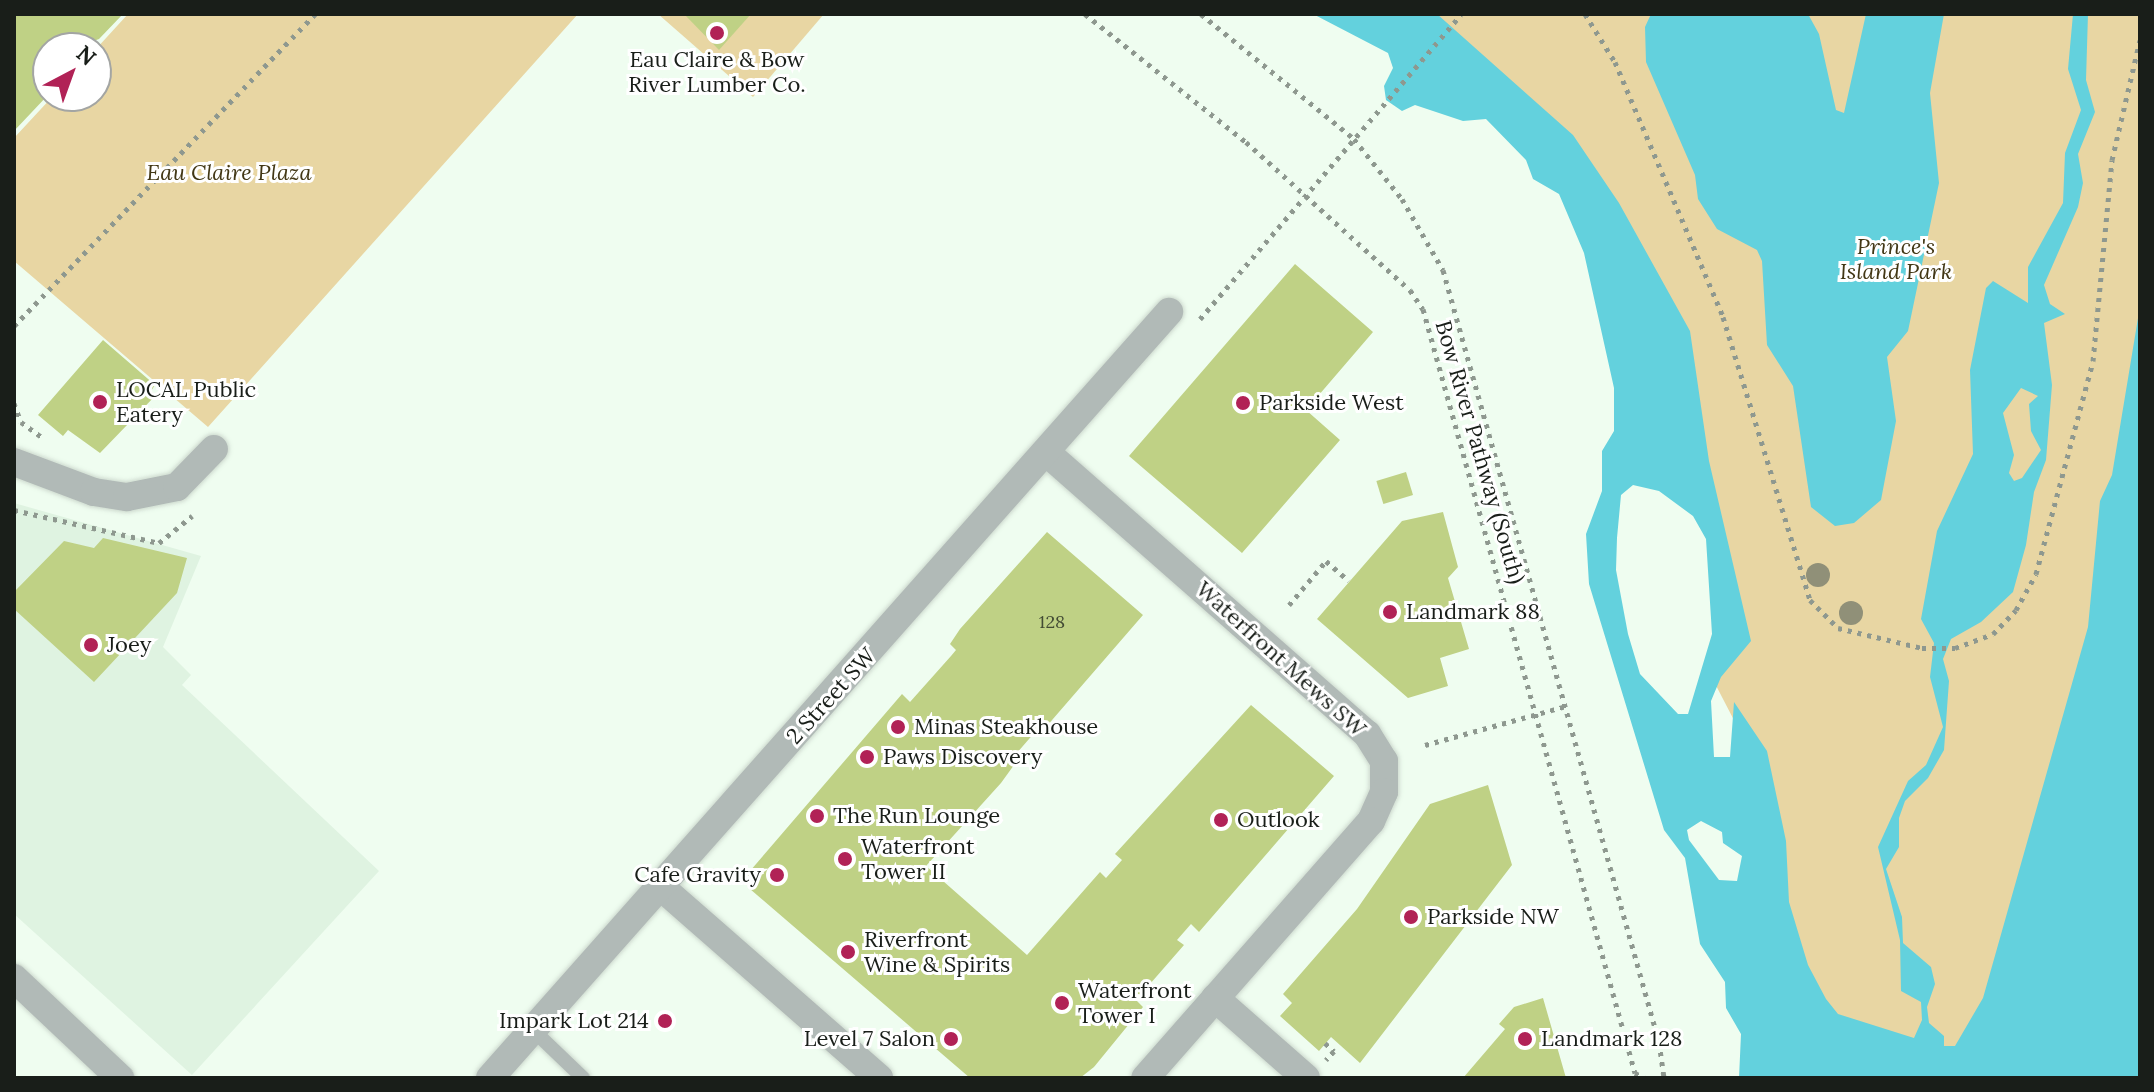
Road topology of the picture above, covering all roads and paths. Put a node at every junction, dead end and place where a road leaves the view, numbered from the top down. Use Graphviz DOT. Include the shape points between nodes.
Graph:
graph roads {
  1 [pos="315,14"];
  2 [pos="1085,14"];
  3 [pos="1201,14"];
  4 [pos="1461,14"];
  5 [pos="1585,14"];
  6 [pos="2140,40"];
  7 [pos="1354,139"];
  8 [pos="1305,198"];
  9 [pos="1169,312"];
  10 [pos="14,326"];
  11 [pos="1194,330"];
  12 [pos="14,403"];
  13 [pos="50,441"];
  14 [pos="214,449"];
  15 [pos="1047,453"];
  16 [pos="14,462"];
  17 [pos="1349,581"];
  18 [pos="1289,605"];
  19 [pos="1567,706"];
  20 [pos="1536,716"];
  21 [pos="1425,745"];
  22 [pos="661,887"];
  23 [pos="14,978"];
  24 [pos="1215,998"];
  25 [pos="534,1031"];
  26 [pos="120,1078"];
  27 [pos="490,1078"];
  28 [pos="583,1078"];
  29 [pos="879,1078"];
  30 [pos="1145,1078"];
  31 [pos="1306,1078"];
  32 [pos="1645,1078"];
  33 [pos="1664,1078"];
  1 -- 10 [label="path"];
  2 -- 8 [label="path, Bow River Pathway (South)" via="1246,142"];
  3 -- 7 [label="path, Bow River Pathway (South)"];
  4 -- 7 [label="path"];
  5 -- 6 [label="path" via="1615,62 1723,317 1810,600 1838,628 1922,648 1955,648 1993,634 2016,610 2036,574 2093,361 2112,160"];
  7 -- 8 [label="path"];
  7 -- 19 [label="path, Bow River Pathway (South)" via="1424,232 1456,304"];
  8 -- 11 [label="path"];
  8 -- 20 [label="path, Bow River Pathway (South)" via="1410,290 1423,309"];
  9 -- 15 [label="street, 2 Street SW"];
  12 -- 13 [label="path" via="21,422"];
  14 -- 16 [label="street" via="177,487 140,497 94,492"];
  15 -- 22 [label="street, 2 Street SW"];
  15 -- 24 [label="street, Waterfront Mews SW" via="1367,734 1384,761 1384,792 1371,821"];
  17 -- 18 [label="path" via="1326,561"];
  19 -- 20 [label="path"];
  19 -- 33 [label="path, Bow River Pathway (South)" via="1659,1042"];
  20 -- 21 [label="path"];
  20 -- 32 [label="path, Bow River Pathway (South)" via="1635,1073"];
  22 -- 25 [label="street, 2 Street SW"];
  22 -- 29 [label="street"];
  23 -- 26 [label="street"];
  24 -- 30 [label="street, Waterfront Mews SW"];
  24 -- 31 [label="street"];
  25 -- 27 [label="street, 2 Street SW"];
  25 -- 28 [label="lane"];
}
